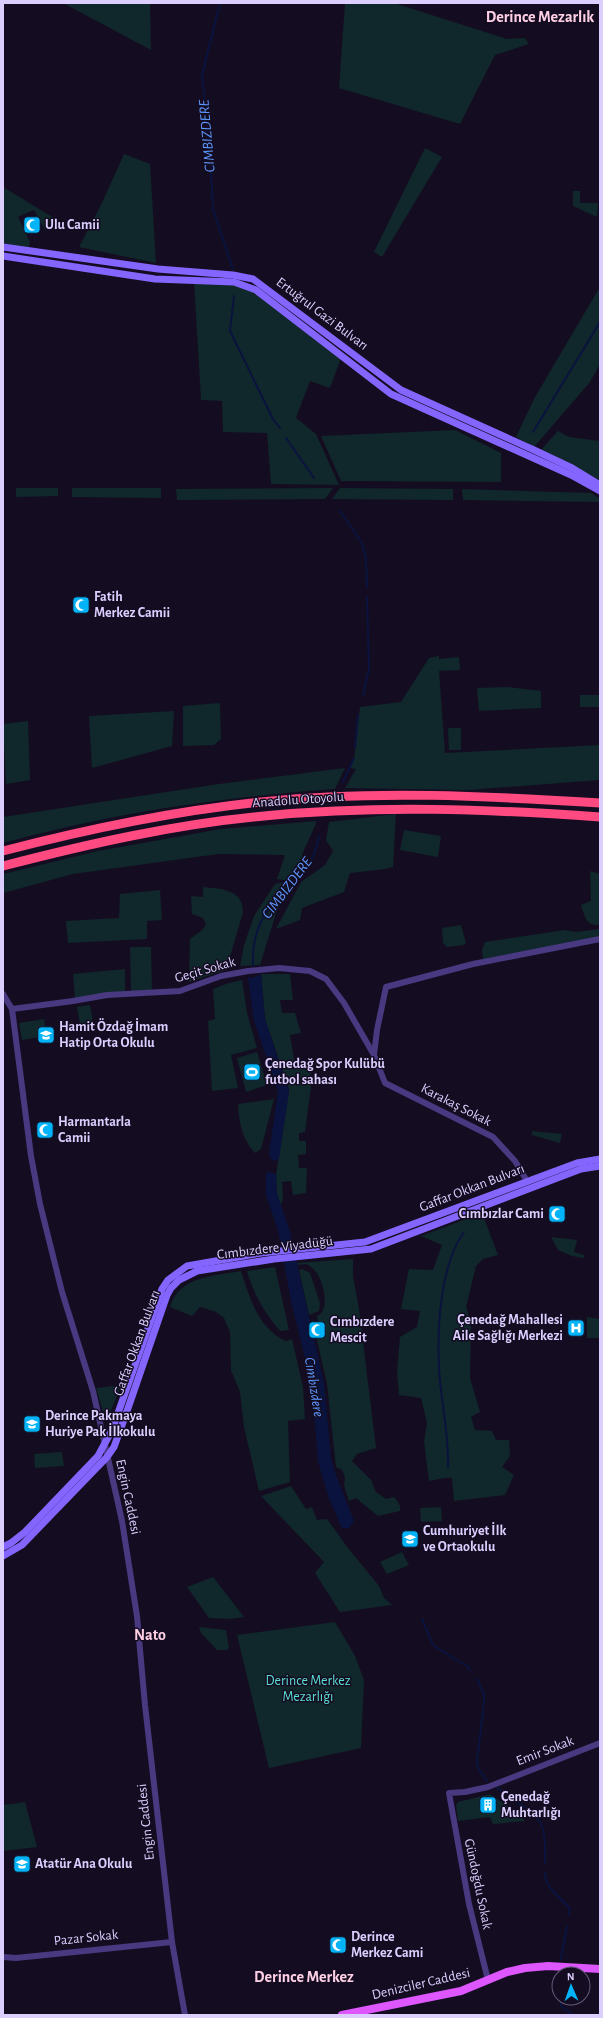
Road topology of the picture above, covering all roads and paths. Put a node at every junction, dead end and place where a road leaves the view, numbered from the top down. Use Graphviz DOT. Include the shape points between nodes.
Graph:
graph roads {
  1 [pos="3,247"];
  2 [pos="3,256"];
  3 [pos="600,485"];
  4 [pos="600,492"];
  5 [pos="600,803"];
  6 [pos="600,817"];
  7 [pos="3,851"];
  8 [pos="3,866"];
  9 [pos="600,939"];
  10 [pos="3,994"];
  11 [pos="12,1009"];
  12 [pos="374,1055"];
  13 [pos="600,1159"];
  14 [pos="600,1166"];
  15 [pos="527,1181"];
  16 [pos="354,1243"];
  17 [pos="356,1251"];
  18 [pos="196,1267"];
  19 [pos="105,1445"];
  20 [pos="108,1457"];
  21 [pos="3,1548"];
  22 [pos="3,1556"];
  23 [pos="600,1743"];
  24 [pos="449,1793"];
  25 [pos="172,1942"];
  26 [pos="3,1957"];
  27 [pos="600,1969"];
  28 [pos="488,1980"];
  29 [pos="185,2015"];
  30 [pos="342,2015"];
  1 -- 3 [label="main road, Ertuğrul Gazi Bulvarı" via="253,279 401,390 572,468"];
  2 -- 4 [label="main road, Ertuğrul Gazi Bulvarı" via="155,278 234,282 256,290 391,394 571,475"];
  5 -- 7 [label="highway, Anadolu Otoyolu" via="445,795 329,797 262,802 117,825"];
  6 -- 8 [label="highway, Anadolu Otoyolu" via="490,810 394,809 263,816 129,837"];
  9 -- 12 [label="street" via="473,964 386,987"];
  10 -- 11 [label="street, Engin Caddesi"];
  11 -- 12 [label="street, Geçit Sokak" via="107,995 186,990 231,974 279,968 303,969 321,975 329,982 344,1002"];
  11 -- 19 [label="street, Engin Caddesi" via="31,1156 40,1204 60,1285 93,1391"];
  12 -- 15 [label="street, Karakaş Sokak" via="385,1082 493,1137 515,1161"];
  13 -- 15 [label="main road, Gaffar Okkan Bulvarı" via="577,1163"];
  14 -- 17 [label="main road, Gaffar Okkan Bulvarı" via="581,1169 378,1246"];
  15 -- 16 [label="main road, Gaffar Okkan Bulvarı" via="372,1240"];
  16 -- 18 [label="main road, Cımbızdere Viyadüğü" via="261,1253"];
  17 -- 18 [label="main road, Cımbızdere Viyadüğü"];
  18 -- 19 [label="main road, Gaffar Okkan Bulvarı" via="181,1269 162,1289"];
  18 -- 20 [label="main road, Gaffar Okkan Bulvarı" via="168,1291 119,1434"];
  19 -- 20 [label="street, Engin Caddesi"];
  19 -- 21 [label="main road, Gaffar Okkan Bulvarı" via="98,1456 38,1519 17,1539"];
  20 -- 22 [label="main road, Gaffar Okkan Bulvarı" via="22,1545"];
  20 -- 25 [label="street, Engin Caddesi" via="122,1521 137,1616"];
  23 -- 24 [label="street, Emir Sokak" via="475,1790"];
  24 -- 28 [label="street, Gündoğdu Sokak" via="469,1904"];
  25 -- 26 [label="street, Pazar Sokak" via="16,1958"];
  25 -- 29 [label="street, Engin Caddesi"];
  27 -- 28 [label="main road, Denizciler Caddesi" via="548,1966 525,1968"];
  28 -- 30 [label="main road, Denizciler Caddesi" via="461,1991"];
}
